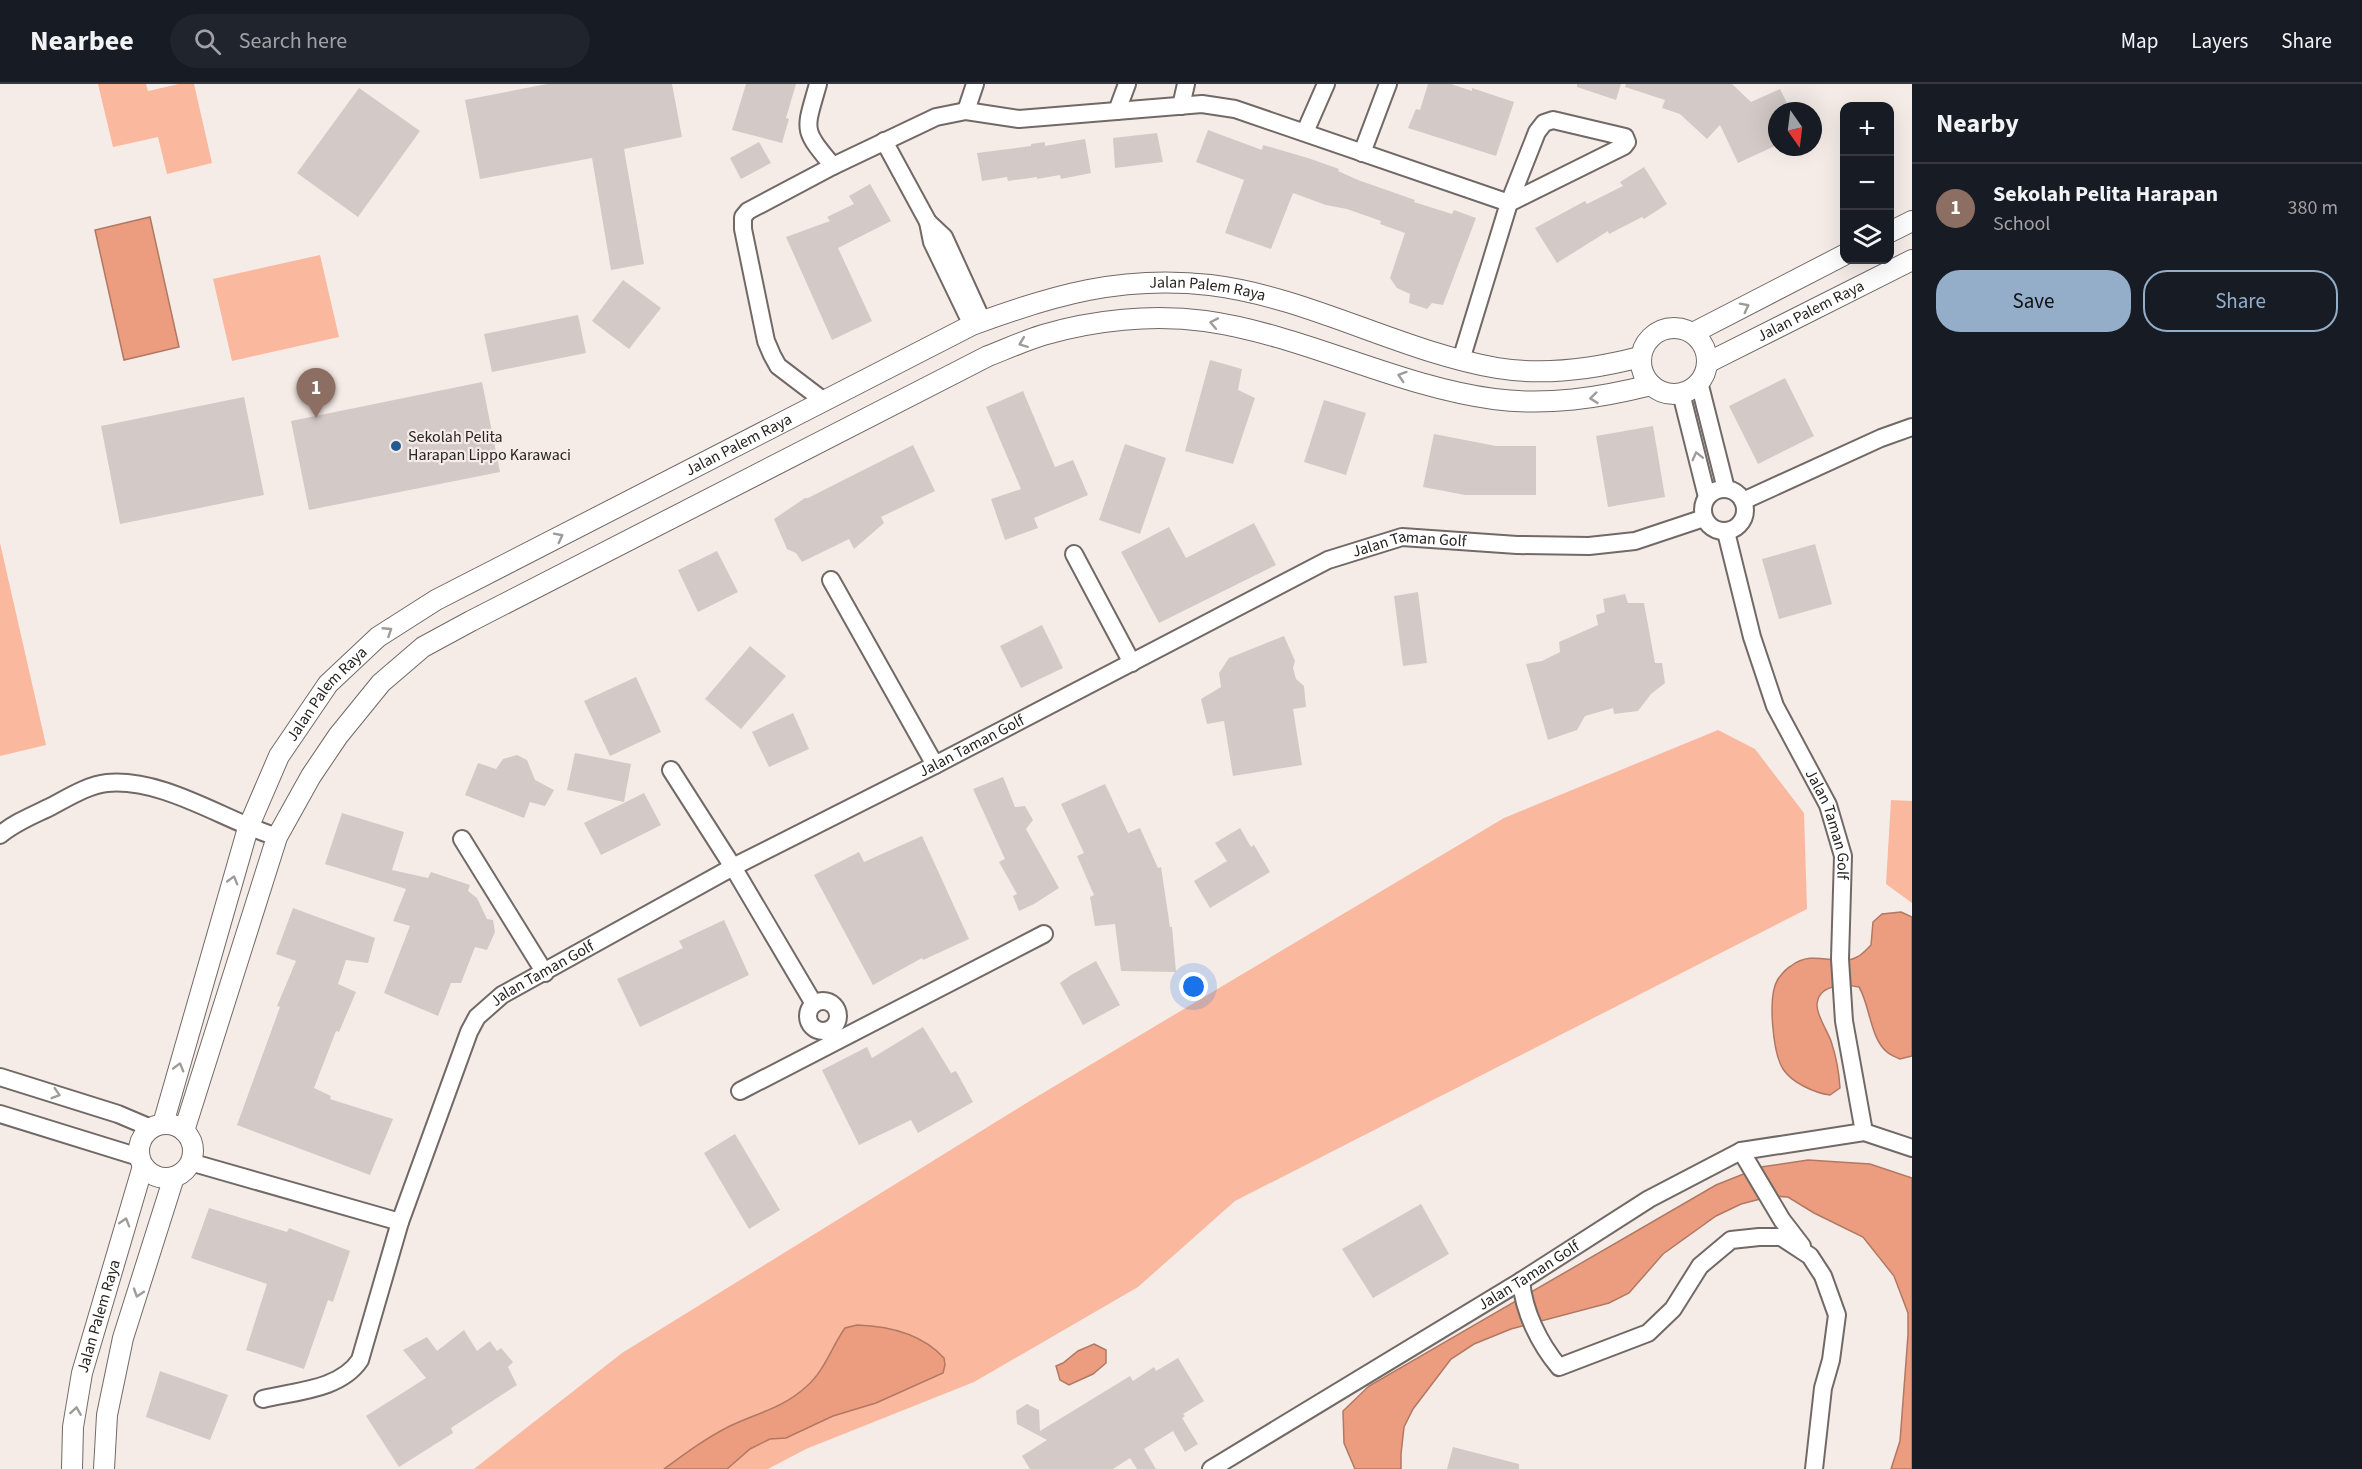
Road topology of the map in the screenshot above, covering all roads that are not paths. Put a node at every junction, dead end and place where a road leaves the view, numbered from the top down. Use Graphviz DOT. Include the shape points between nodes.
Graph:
graph roads {
  1 [pos="818,84"];
  2 [pos="975,84"];
  3 [pos="1127,84"];
  4 [pos="1186,84"];
  5 [pos="1326,84"];
  6 [pos="1388,84"];
  7 [pos="1181,106"];
  8 [pos="966,111"];
  9 [pos="1118,111"];
  10 [pos="1305,132"];
  11 [pos="884,141"];
  12 [pos="1362,153"];
  13 [pos="833,166"];
  14 [pos="1509,203"];
  15 [pos="1912,221"];
  16 [pos="1894,230"];
  17 [pos="1840,258"];
  18 [pos="1912,260"];
  19 [pos="977,323"];
  20 [pos="1693,333"];
  21 [pos="1640,357"];
  22 [pos="1461,360"];
  23 [pos="1707,363"];
  24 [pos="1699,382"];
  25 [pos="1651,385"];
  26 [pos="1681,393"];
  27 [pos="824,401"];
  28 [pos="1912,427"];
  29 [pos="1726,489"];
  30 [pos="1707,497"];
  31 [pos="1743,501"];
  32 [pos="1704,518"];
  33 [pos="1726,532"];
  34 [pos="1074,554"];
  35 [pos="831,580"];
  36 [pos="1132,663"];
  37 [pos="935,765"];
  38 [pos="671,770"];
  39 [pos="248,828"];
  40 [pos="0,835"];
  41 [pos="276,837"];
  42 [pos="462,839"];
  43 [pos="732,867"];
  44 [pos="1044,934"];
  45 [pos="545,972"];
  46 [pos="834,1035"];
  47 [pos="0,1077"];
  48 [pos="740,1091"];
  49 [pos="0,1114"];
  50 [pos="158,1126"];
  51 [pos="184,1131"];
  52 [pos="1864,1132"];
  53 [pos="1912,1148"];
  54 [pos="1745,1158"];
  55 [pos="141,1162"];
  56 [pos="190,1162"];
  57 [pos="174,1177"];
  58 [pos="400,1222"];
  59 [pos="1810,1256"];
  60 [pos="1521,1287"];
  61 [pos="263,1399"];
  62 [pos="72,1469"];
  63 [pos="104,1469"];
  64 [pos="1211,1469"];
  65 [pos="1814,1469"];
  1 -- 13 [label="street" via="808,130"];
  2 -- 8 [label="street"];
  3 -- 9 [label="street"];
  4 -- 7 [label="street"];
  5 -- 10 [label="street"];
  6 -- 12 [label="street"];
  7 -- 9 [label="street"];
  7 -- 10 [label="street" via="1202,104 1235,109"];
  8 -- 9 [label="street" via="1019,119"];
  8 -- 11 [label="street" via="936,117"];
  10 -- 12 [label="street"];
  11 -- 13 [label="street"];
  11 -- 19 [label="street" via="928,222 932,242"];
  12 -- 14 [label="street"];
  13 -- 27 [label="street" via="743,217 769,348 778,366"];
  14 -- 14 [label="street" via="1544,123 1553,120 1625,137 1628,142"];
  14 -- 22 [label="street"];
  15 -- 16 [label="street"];
  20 -- 17 [label="street, Jalan Palem Raya, one-way"];
  18 -- 23 [label="street, Jalan Palem Raya"];
  19 -- 22 [label="street, Jalan Palem Raya" via="1040,300 1098,287 1158,281 1212,285 1268,297"];
  19 -- 27 [label="street, Jalan Palem Raya"];
  20 -- 21 [label="street" via="1671,327 1660,331 1650,337"];
  20 -- 23 [label="street" via="1706,351"];
  21 -- 22 [label="street, Jalan Palem Raya" via="1566,371 1525,371"];
  21 -- 25 [label="street" via="1641,368"];
  23 -- 24 [label="street"];
  24 -- 26 [label="street"];
  24 -- 29 [label="street"];
  25 -- 26 [label="street" via="1670,394"];
  25 -- 41 [label="street, Jalan Palem Raya, one-way" via="1590,398 1494,399 1430,385 1279,336 1204,321 1156,318 1099,323 1043,335 988,356 423,647 381,683 338,736"];
  30 -- 26 [label="street, one-way"];
  39 -- 27 [label="street, Jalan Palem Raya, one-way" via="285,747 328,684 378,637 436,600"];
  28 -- 31 [label="street"];
  29 -- 30 [label="street"];
  29 -- 31 [label="street"];
  30 -- 32 [label="street" via="1702,510"];
  31 -- 33 [label="street" via="1743,521"];
  32 -- 33 [label="street" via="1712,528"];
  32 -- 36 [label="street, Jalan Taman Golf" via="1635,541 1589,546 1402,537 1328,561"];
  33 -- 52 [label="street, Jalan Taman Golf" via="1752,637 1775,706 1828,805 1843,856 1840,960 1844,1021"];
  34 -- 36 [label="street"];
  35 -- 37 [label="street"];
  36 -- 37 [label="street, Jalan Taman Golf"];
  37 -- 43 [label="street, Jalan Taman Golf"];
  38 -- 43 [label="street"];
  39 -- 40 [label="street" via="174,793 106,783 75,794 10,826"];
  39 -- 41 [label="street"];
  50 -- 39 [label="street, Jalan Palem Raya, one-way"];
  41 -- 51 [label="street, Jalan Palem Raya"];
  42 -- 45 [label="street"];
  43 -- 45 [label="street, Jalan Taman Golf"];
  43 -- 46 [label="street" via="813,1004 807,1016 812,1028"];
  44 -- 46 [label="street"];
  45 -- 58 [label="street, Jalan Taman Golf" via="501,995 477,1017"];
  46 -- 48 [label="street"];
  47 -- 50 [label="street, one-way"];
  49 -- 55 [label="street"];
  50 -- 51 [label="street" via="175,1125"];
  50 -- 55 [label="street" via="143,1135 139,1146"];
  51 -- 56 [label="street" via="191,1140"];
  52 -- 53 [label="street, Jalan Taman Golf"];
  52 -- 54 [label="street, Jalan Taman Golf"];
  54 -- 59 [label="street" via="1782,1220"];
  54 -- 60 [label="street, Jalan Taman Golf" via="1649,1199"];
  55 -- 57 [label="street" via="152,1174"];
  62 -- 55 [label="street, Jalan Palem Raya, one-way" via="81,1373"];
  56 -- 57 [label="street"];
  56 -- 58 [label="street"];
  57 -- 63 [label="street, Jalan Palem Raya, one-way" via="123,1338 107,1415"];
  58 -- 61 [label="street, Jalan Taman Golf" via="363,1351 354,1369 328,1384"];
  59 -- 60 [label="street" via="1781,1237 1731,1240 1700,1266 1672,1309 1648,1333 1559,1367 1527,1313"];
  59 -- 65 [label="street" via="1823,1276 1837,1315 1823,1388"];
  60 -- 64 [label="street, Jalan Taman Golf"];
}
